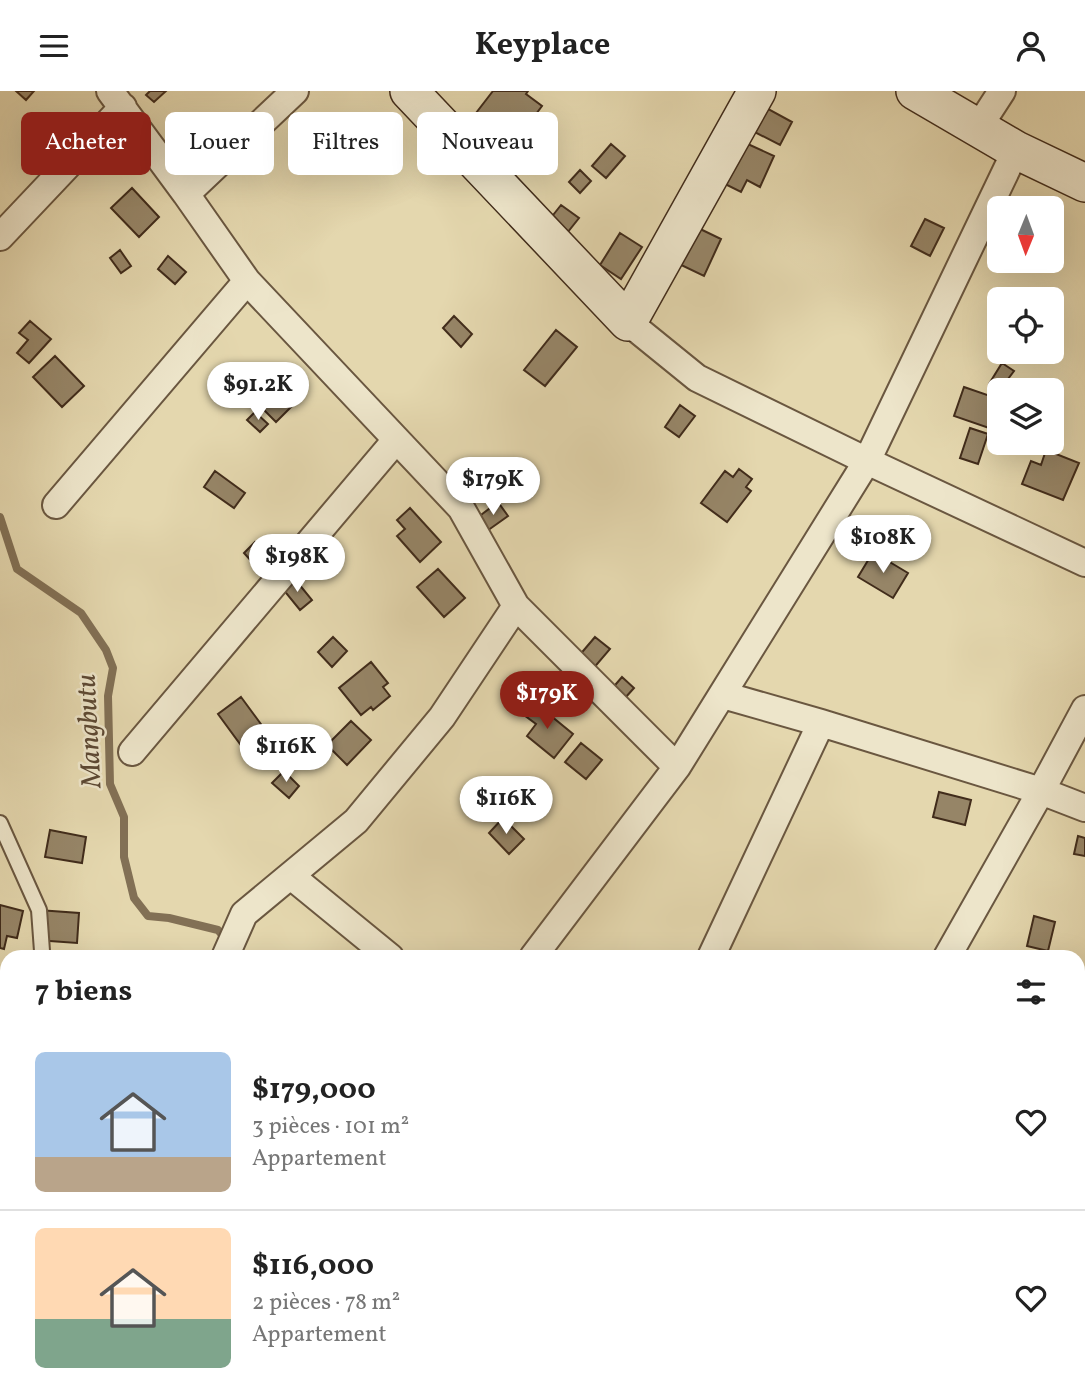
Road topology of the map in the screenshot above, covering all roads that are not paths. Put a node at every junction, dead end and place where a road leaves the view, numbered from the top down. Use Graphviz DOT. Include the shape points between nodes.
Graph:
graph roads {
  1 [pos="295,91"];
  2 [pos="409,91"];
  3 [pos="757,91"];
  4 [pos="915,91"];
  5 [pos="1002,91"];
  6 [pos="116,99"];
  7 [pos="978,128"];
  8 [pos="1016,150"];
  9 [pos="1085,183"];
  10 [pos="186,194"];
  11 [pos="0,237"];
  12 [pos="247,281"];
  13 [pos="628,322"];
  14 [pos="396,440"];
  15 [pos="867,461"];
  16 [pos="57,505"];
  17 [pos="1085,563"];
  18 [pos="516,606"];
  19 [pos="723,695"];
  20 [pos="1085,709"];
  21 [pos="821,723"];
  22 [pos="132,752"];
  23 [pos="677,767"];
  24 [pos="1041,791"];
  25 [pos="1085,809"];
  26 [pos="0,823"];
  27 [pos="291,876"];
  28 [pos="42,950"];
  29 [pos="228,950"];
  30 [pos="381,950"];
  31 [pos="538,950"];
  32 [pos="714,950"];
  33 [pos="951,950"];
  1 -- 10 [label="street"];
  2 -- 13 [label="street"];
  3 -- 13 [label="street"];
  4 -- 7 [label="street"];
  5 -- 7 [label="street"];
  6 -- 10 [label="street"];
  6 -- 11 [label="street"];
  7 -- 8 [label="street"];
  8 -- 9 [label="street"];
  8 -- 15 [label="street"];
  10 -- 12 [label="street"];
  12 -- 14 [label="street"];
  12 -- 16 [label="street"];
  13 -- 15 [label="street" via="697,378"];
  14 -- 18 [label="street" via="461,508"];
  14 -- 22 [label="street"];
  15 -- 17 [label="street"];
  15 -- 19 [label="street"];
  18 -- 23 [label="street"];
  18 -- 27 [label="street" via="442,717 356,821"];
  19 -- 21 [label="street"];
  19 -- 23 [label="street"];
  20 -- 24 [label="street"];
  21 -- 24 [label="street"];
  21 -- 32 [label="street"];
  23 -- 31 [label="street"];
  24 -- 25 [label="street"];
  24 -- 33 [label="street"];
  26 -- 28 [label="lane" via="39,910"];
  27 -- 29 [label="street" via="244,913"];
  27 -- 30 [label="street"];
}
